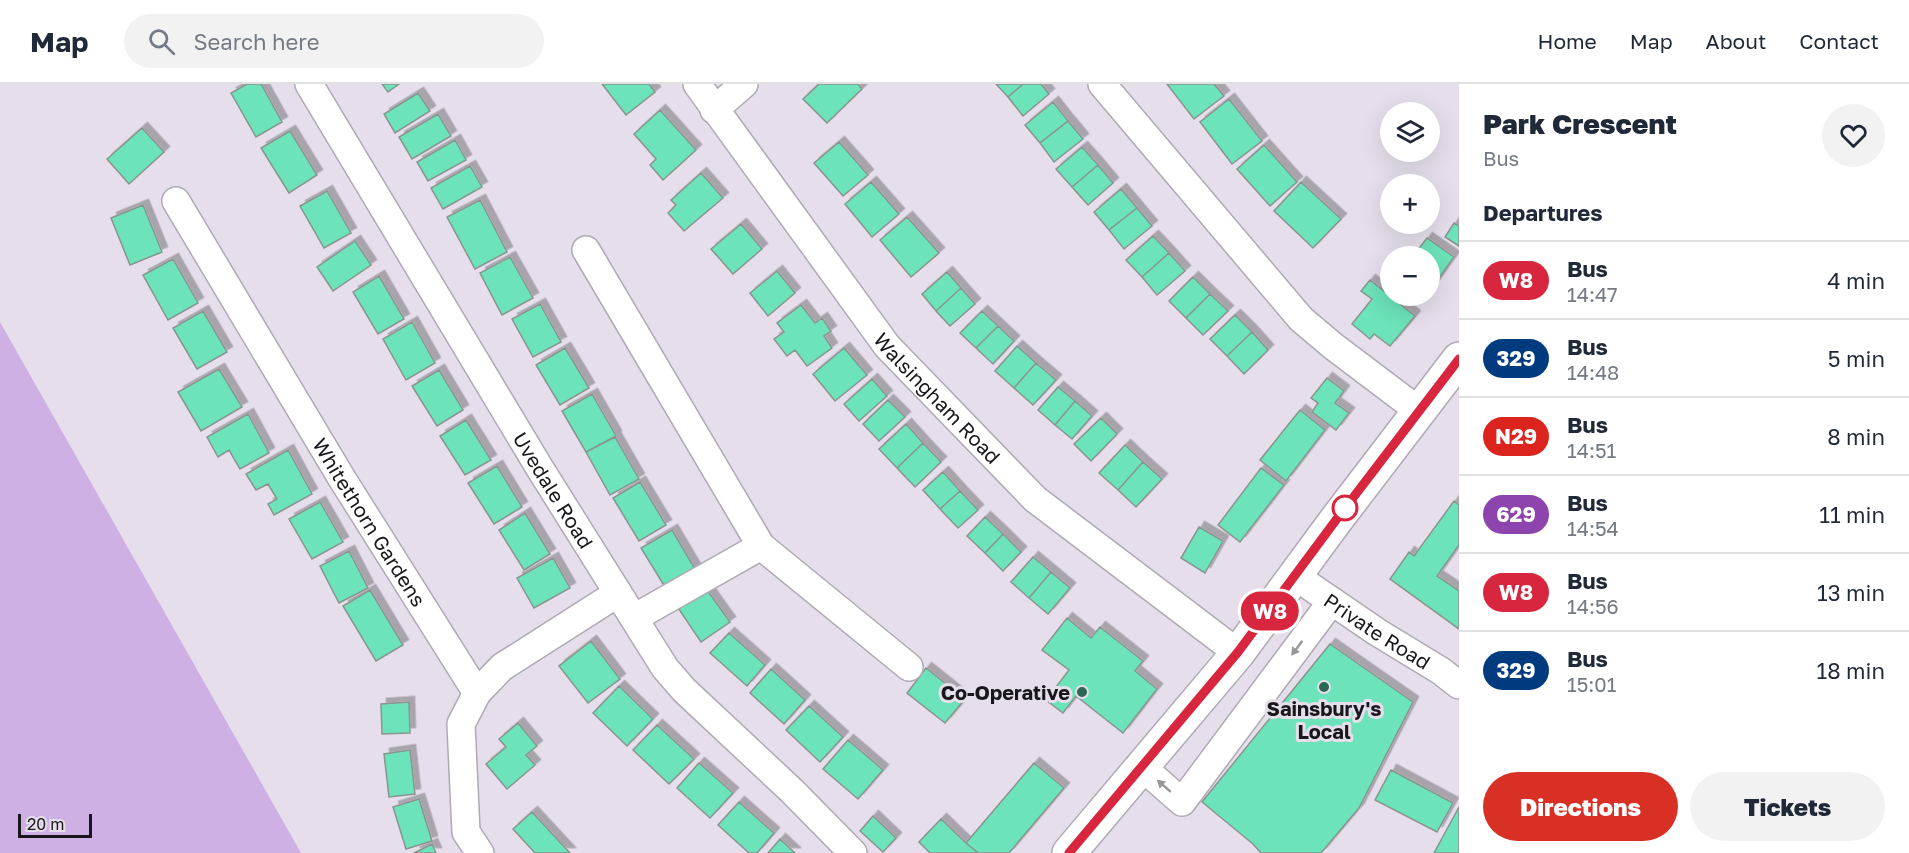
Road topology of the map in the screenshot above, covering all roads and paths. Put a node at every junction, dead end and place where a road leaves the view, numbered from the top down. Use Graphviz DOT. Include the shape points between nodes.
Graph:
graph roads {
  1 [pos="309,84"];
  2 [pos="697,84"];
  3 [pos="744,84"];
  4 [pos="1102,84"];
  5 [pos="714,110"];
  6 [pos="176,201"];
  7 [pos="586,250"];
  8 [pos="1459,359"];
  9 [pos="1419,411"];
  10 [pos="761,546"];
  11 [pos="1295,576"];
  12 [pos="618,594"];
  13 [pos="1332,601"];
  14 [pos="634,618"];
  15 [pos="1238,652"];
  16 [pos="909,667"];
  17 [pos="1459,685"];
  18 [pos="477,693"];
  19 [pos="1142,767"];
  20 [pos="480,853"];
  21 [pos="853,853"];
  22 [pos="1069,853"];
  1 -- 12 [label="street, Uvedale Road"];
  2 -- 5 [label="street, Walsingham Road"];
  3 -- 5 [label="street"];
  4 -- 9 [label="street" via="1301,319"];
  5 -- 15 [label="street, Walsingham Road" via="887,346 969,431 1035,499"];
  6 -- 18 [label="street, Whitethorn Gardens" via="341,477"];
  7 -- 10 [label="street"];
  8 -- 9 [label="main road"];
  9 -- 11 [label="main road"];
  10 -- 14 [label="street"];
  10 -- 16 [label="street"];
  11 -- 13 [label="street, Private Road"];
  11 -- 15 [label="main road"];
  12 -- 14 [label="street, Uvedale Road"];
  12 -- 18 [label="street" via="502,667"];
  13 -- 17 [label="street, Private Road"];
  13 -- 19 [label="street, one-way" via="1182,802"];
  14 -- 21 [label="street, Uvedale Road" via="665,668 684,690"];
  15 -- 19 [label="main road"];
  18 -- 20 [label="street" via="461,724 466,832"];
  19 -- 22 [label="main road"];
}
